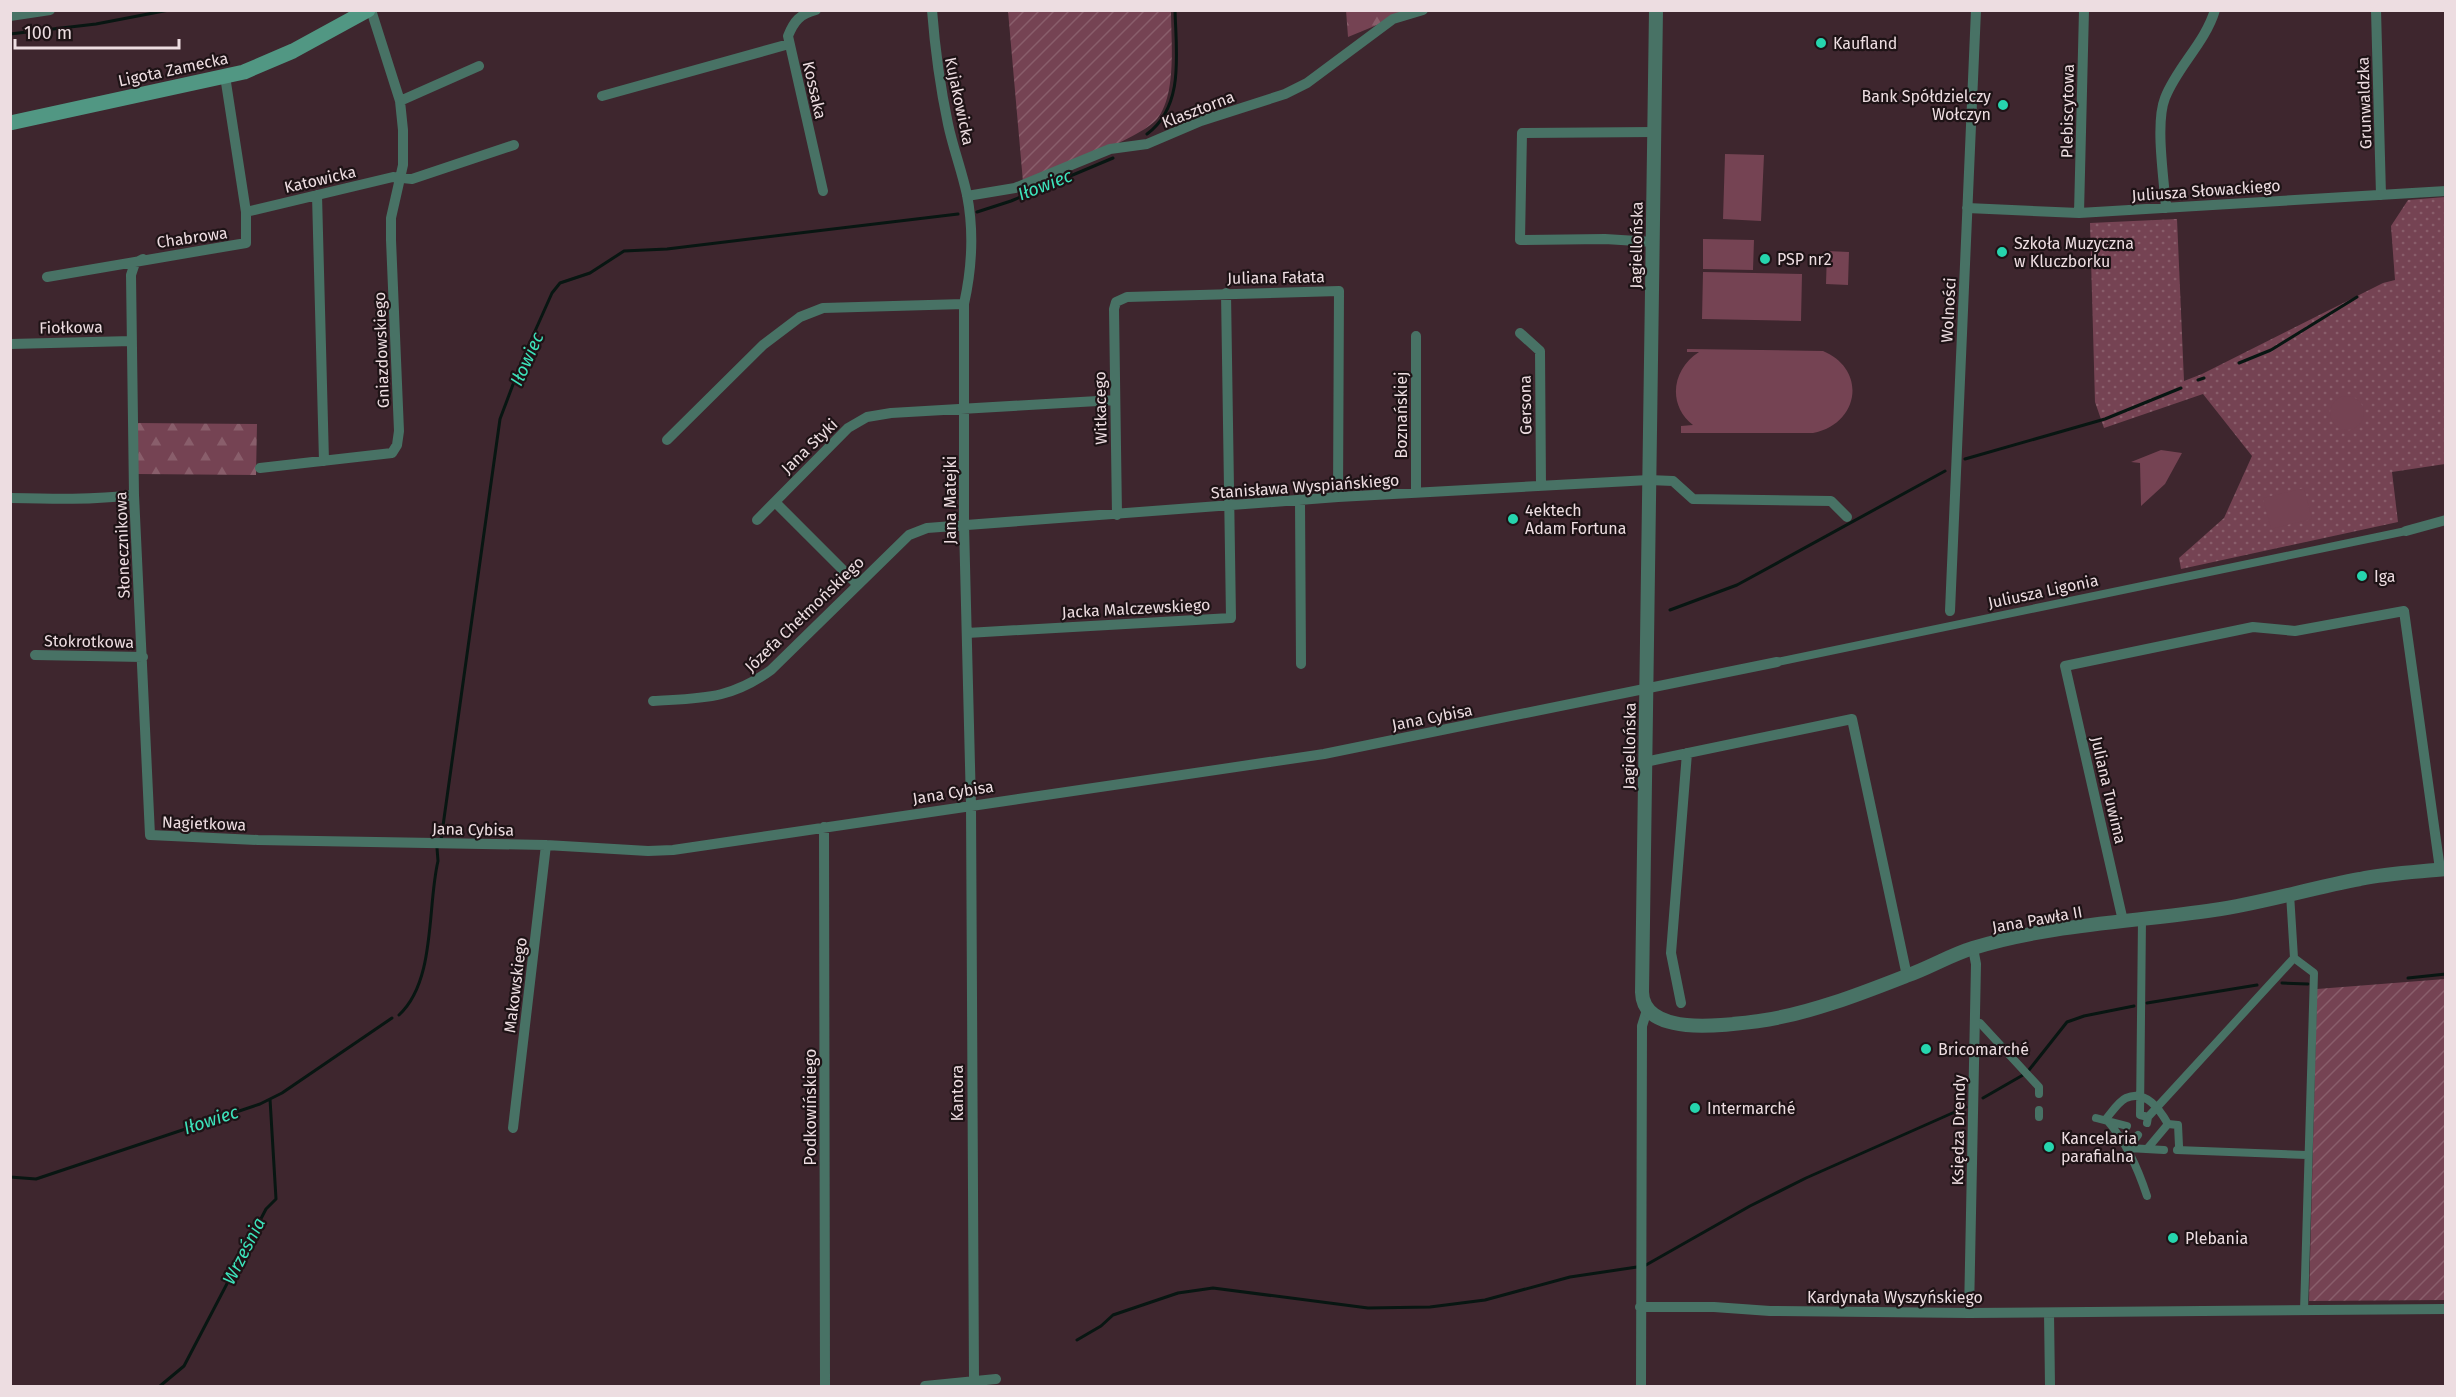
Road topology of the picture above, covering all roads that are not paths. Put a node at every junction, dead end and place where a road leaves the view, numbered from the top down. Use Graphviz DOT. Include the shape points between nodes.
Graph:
graph roads {
  1 [pos="50,10"];
  2 [pos="370,10"];
  3 [pos="816,10"];
  4 [pos="932,10"];
  5 [pos="1423,10"];
  6 [pos="1656,10"];
  7 [pos="1976,10"];
  8 [pos="2085,10"];
  9 [pos="2215,10"];
  10 [pos="2376,10"];
  11 [pos="10,16"];
  12 [pos="789,44"];
  13 [pos="479,66"];
  14 [pos="225,76"];
  15 [pos="602,96"];
  16 [pos="400,101"];
  17 [pos="10,123"];
  18 [pos="1654,132"];
  19 [pos="514,145"];
  20 [pos="401,178"];
  21 [pos="2445,190"];
  22 [pos="823,191"];
  23 [pos="317,195"];
  24 [pos="2381,195"];
  25 [pos="967,196"];
  26 [pos="1967,208"];
  27 [pos="2166,208"];
  28 [pos="246,212"];
  29 [pos="2079,213"];
  30 [pos="1653,242"];
  31 [pos="143,259"];
  32 [pos="47,278"];
  33 [pos="1226,293"];
  34 [pos="1116,302"];
  35 [pos="964,304"];
  36 [pos="1520,333"];
  37 [pos="1416,336"];
  38 [pos="132,341"];
  39 [pos="10,344"];
  40 [pos="1115,400"];
  41 [pos="965,410"];
  42 [pos="667,440"];
  43 [pos="324,461"];
  44 [pos="260,468"];
  45 [pos="1649,480"];
  46 [pos="1541,486"];
  47 [pos="1416,493"];
  48 [pos="134,495"];
  49 [pos="1338,497"];
  50 [pos="10,498"];
  51 [pos="1299,501"];
  52 [pos="775,502"];
  53 [pos="1229,507"];
  54 [pos="1117,514"];
  55 [pos="1847,517"];
  56 [pos="757,520"];
  57 [pos="2445,520"];
  58 [pos="964,525"];
  59 [pos="2406,531"];
  60 [pos="857,584"];
  61 [pos="1950,611"];
  62 [pos="967,633"];
  63 [pos="35,655"];
  64 [pos="143,657"];
  65 [pos="1778,662"];
  66 [pos="1301,664"];
  67 [pos="1646,690"];
  68 [pos="653,701"];
  69 [pos="1688,753"];
  70 [pos="1645,762"];
  71 [pos="971,805"];
  72 [pos="824,827"];
  73 [pos="150,835"];
  74 [pos="258,840"];
  75 [pos="546,845"];
  76 [pos="2443,869"];
  77 [pos="2290,894"];
  78 [pos="2142,919"];
  79 [pos="2123,921"];
  80 [pos="1973,948"];
  81 [pos="2294,958"];
  82 [pos="1907,976"];
  83 [pos="1681,1003"];
  84 [pos="1647,1010"];
  85 [pos="1975,1023"];
  86 [pos="2039,1094"];
  87 [pos="2140,1096"];
  88 [pos="2158,1106"];
  89 [pos="2096,1118"];
  90 [pos="2106,1119"];
  91 [pos="2168,1124"];
  92 [pos="2127,1126"];
  93 [pos="513,1128"];
  94 [pos="2138,1135"];
  95 [pos="2128,1148"];
  96 [pos="2147,1149"];
  97 [pos="2164,1150"];
  98 [pos="2307,1155"];
  99 [pos="2147,1196"];
  100 [pos="1640,1306"];
  101 [pos="2445,1309"];
  102 [pos="2304,1311"];
  103 [pos="1969,1313"];
  104 [pos="2049,1313"];
  105 [pos="996,1379"];
  106 [pos="974,1382"];
  107 [pos="825,1386"];
  108 [pos="925,1386"];
  109 [pos="1641,1386"];
  110 [pos="2050,1386"];
  1 -- 11 [label="street"];
  2 -- 14 [label="main road, Ligota Zamecka" via="269,62"];
  2 -- 16 [label="street"];
  3 -- 12 [label="street, Kossaka" via="794,21"];
  4 -- 25 [label="street, Kujakowicka" via="938,74"];
  5 -- 25 [label="street, Klasztorna" via="1393,19 1307,83 1285,94 1201,120 1147,144 1110,149 1015,188"];
  6 -- 18 [label="street, Jagiellońska"];
  7 -- 26 [label="street, Wolności"];
  8 -- 29 [label="street, Plebiscytowa"];
  9 -- 27 [label="street" via="2160,111"];
  10 -- 24 [label="street, Grunwaldzka"];
  12 -- 15 [label="street"];
  12 -- 22 [label="street, Kossaka"];
  13 -- 16 [label="street"];
  14 -- 17 [label="main road, Ligota Zamecka"];
  14 -- 28 [label="street, Chabrowa"];
  16 -- 20 [label="street" via="404,153"];
  18 -- 30 [label="street, Jagiellońska"];
  18 -- 30 [label="street" via="1522,133 1520,229 1520,240"];
  19 -- 20 [label="street, Katowicka" via="412,179"];
  20 -- 23 [label="street, Katowicka"];
  20 -- 43 [label="street, Gniazdowskiego" via="391,218 397,445 392,453"];
  21 -- 24 [label="street, Juliusza Słowackiego"];
  23 -- 28 [label="street, Katowicka"];
  23 -- 43 [label="street"];
  24 -- 27 [label="street, Juliusza Słowackiego"];
  25 -- 35 [label="street, Jana Matejki" via="971,271"];
  26 -- 29 [label="street, Juliusza Słowackiego"];
  26 -- 61 [label="street, Wolności"];
  27 -- 29 [label="street, Juliusza Słowackiego"];
  28 -- 31 [label="street, Chabrowa" via="246,243"];
  30 -- 45 [label="street, Jagiellońska"];
  31 -- 32 [label="street, Chabrowa"];
  31 -- 38 [label="street, Słonecznikowa" via="135,263 131,275"];
  33 -- 34 [label="street, Juliana Fałata" via="1127,297"];
  33 -- 49 [label="street, Juliana Fałata" via="1339,291"];
  33 -- 53 [label="street"];
  34 -- 40 [label="street, Witkacego"];
  35 -- 41 [label="street, Jana Matejki"];
  35 -- 42 [label="street" via="823,308 800,317 763,345"];
  36 -- 46 [label="street, Gersona" via="1540,351"];
  37 -- 47 [label="street, Boznańskiej"];
  38 -- 39 [label="street, Fiołkowa"];
  38 -- 48 [label="street, Słonecznikowa"];
  40 -- 41 [label="street, Jana Styki"];
  40 -- 54 [label="street, Witkacego"];
  41 -- 52 [label="street, Jana Styki" via="867,417 848,428"];
  41 -- 58 [label="street, Jana Matejki"];
  43 -- 44 [label="street, Gniazdowskiego"];
  45 -- 46 [label="street, Stanisława Wyspiańskiego"];
  45 -- 55 [label="street" via="1672,481 1693,499 1831,501"];
  45 -- 67 [label="street, Jagiellońska"];
  46 -- 47 [label="street, Stanisława Wyspiańskiego"];
  47 -- 49 [label="street, Stanisława Wyspiańskiego"];
  48 -- 50 [label="street" via="59,500"];
  48 -- 64 [label="street, Słonecznikowa"];
  49 -- 51 [label="street, Stanisława Wyspiańskiego"];
  51 -- 53 [label="street, Stanisława Wyspiańskiego"];
  51 -- 66 [label="street"];
  52 -- 56 [label="street, Jana Styki"];
  52 -- 60 [label="street"];
  53 -- 54 [label="street, Stanisława Wyspiańskiego"];
  53 -- 62 [label="street, Jacka Malczewskiego" via="1231,618"];
  54 -- 58 [label="street, Stanisława Wyspiańskiego"];
  57 -- 59 [label="street, Juliusza Ligonia"];
  58 -- 60 [label="street, Józefa Chełmońskiego" via="927,528 909,535"];
  58 -- 62 [label="street, Jana Matejki"];
  59 -- 65 [label="street, Juliusza Ligonia"];
  60 -- 68 [label="street, Józefa Chełmońskiego" via="750,686 712,698"];
  62 -- 71 [label="street, Jana Matejki"];
  63 -- 64 [label="street, Stokrotkowa"];
  64 -- 73 [label="street, Słonecznikowa"];
  65 -- 67 [label="street, Juliusza Ligonia"];
  67 -- 70 [label="street, Jagiellońska"];
  67 -- 71 [label="street, Jana Cybisa" via="1324,754"];
  69 -- 70 [label="street"];
  69 -- 82 [label="street" via="1852,719"];
  69 -- 83 [label="street" via="1671,953"];
  70 -- 84 [label="street, Jagiellońska" via="1642,1001"];
  71 -- 72 [label="street, Jana Cybisa"];
  71 -- 106 [label="street, Kantora"];
  72 -- 75 [label="street, Jana Cybisa" via="673,850"];
  72 -- 107 [label="street, Podkowińskiego"];
  73 -- 74 [label="street, Nagietkowa"];
  74 -- 75 [label="street, Jana Cybisa"];
  75 -- 93 [label="street, Makowskiego"];
  76 -- 77 [label="street, Jana Pawła II" via="2362,878"];
  76 -- 79 [label="street, Juliana Tuwima" via="2404,611 2295,631 2253,627 2066,666"];
  77 -- 78 [label="street, Jana Pawła II" via="2216,910"];
  77 -- 81 [label="street"];
  78 -- 79 [label="street, Jana Pawła II"];
  78 -- 87 [label="street"];
  79 -- 80 [label="street, Jana Pawła II" via="2028,935"];
  80 -- 82 [label="street, Jana Pawła II"];
  80 -- 85 [label="street, Księdza Drendy"];
  81 -- 88 [label="street"];
  81 -- 98 [label="street" via="2314,973"];
  82 -- 84 [label="street, Jana Pawła II" via="1794,1014 1761,1021 1674,1024"];
  84 -- 100 [label="street" via="1642,1026"];
  85 -- 86 [label="street" via="1980,1023 2025,1071 2039,1087"];
  85 -- 103 [label="street, Księdza Drendy"];
  87 -- 88 [label="street"];
  87 -- 88 [label="street" via="2140,1116 2148,1120"];
  87 -- 90 [label="street" via="2126,1098"];
  88 -- 91 [label="street"];
  89 -- 90 [label="street"];
  90 -- 92 [label="street"];
  90 -- 95 [label="street"];
  91 -- 96 [label="street"];
  91 -- 98 [label="street" via="2178,1125 2178,1148"];
  94 -- 95 [label="street"];
  95 -- 96 [label="street"];
  95 -- 99 [label="street"];
  96 -- 97 [label="street"];
  98 -- 102 [label="street"];
  100 -- 103 [label="street, Kardynała Wyszyńskiego"];
  100 -- 109 [label="street"];
  101 -- 102 [label="street, Kardynała Wyszyńskiego"];
  102 -- 104 [label="street, Kardynała Wyszyńskiego"];
  103 -- 104 [label="street, Kardynała Wyszyńskiego"];
  104 -- 110 [label="street"];
  105 -- 106 [label="street"];
  106 -- 108 [label="street"];
}
